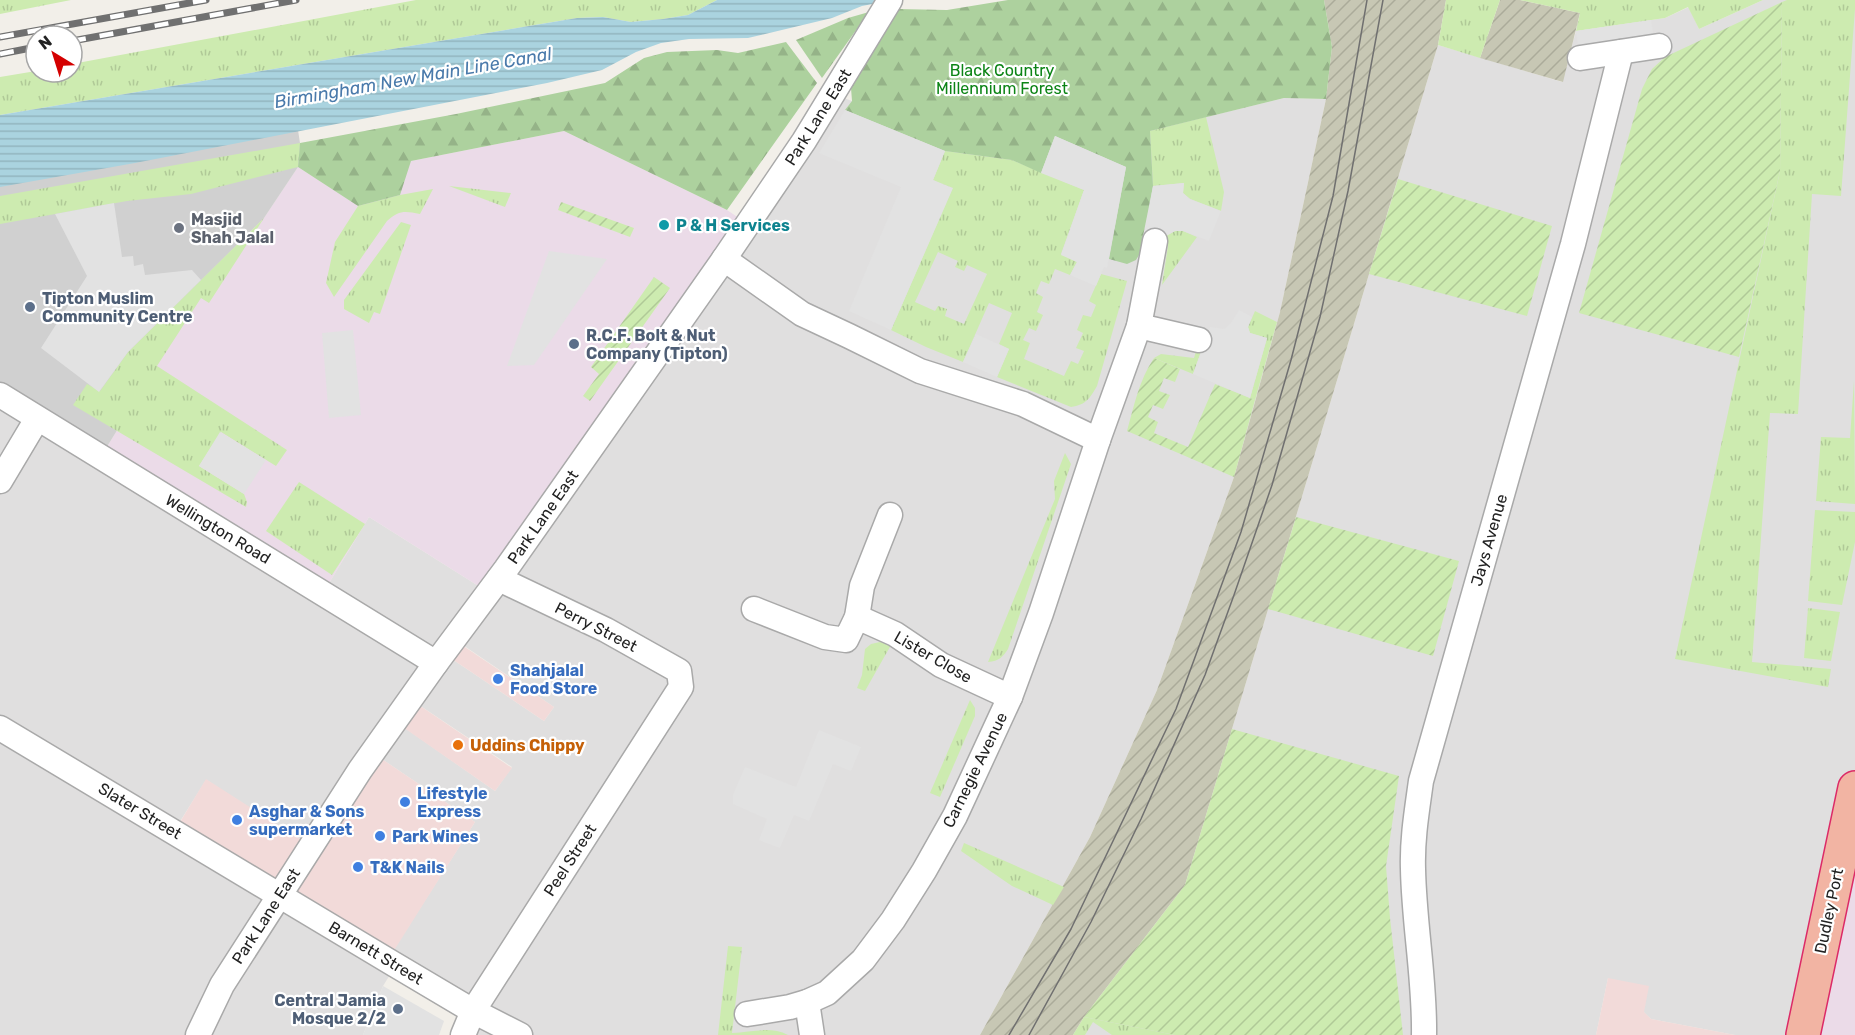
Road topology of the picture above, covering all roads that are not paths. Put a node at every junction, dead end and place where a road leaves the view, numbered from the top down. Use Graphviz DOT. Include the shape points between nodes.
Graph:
graph roads {
  1 [pos="890,0"];
  2 [pos="1659,46"];
  3 [pos="1621,52"];
  4 [pos="1580,58"];
  5 [pos="1155,241"];
  6 [pos="724,260"];
  7 [pos="1139,326"];
  8 [pos="1199,340"];
  9 [pos="0,395"];
  10 [pos="37,419"];
  11 [pos="1098,440"];
  12 [pos="0,481"];
  13 [pos="890,515"];
  14 [pos="498,579"];
  15 [pos="754,609"];
  16 [pos="856,617"];
  17 [pos="436,663"];
  18 [pos="681,687"];
  19 [pos="1010,697"];
  20 [pos="0,728"];
  21 [pos="1855,788"];
  22 [pos="279,895"];
  23 [pos="807,1002"];
  24 [pos="473,1011"];
  25 [pos="747,1014"];
  26 [pos="198,1035"];
  27 [pos="464,1035"];
  28 [pos="520,1035"];
  29 [pos="812,1035"];
  30 [pos="1424,1035"];
  31 [pos="1803,1035"];
  1 -- 6 [label="street, Park Lane East" via="804,141"];
  2 -- 3 [label="street"];
  3 -- 4 [label="street"];
  3 -- 30 [label="street, Jays Avenue" via="1573,244 1421,781 1413,868"];
  5 -- 7 [label="street, Carnegie Avenue"];
  6 -- 11 [label="street" via="820,323 920,371 1023,404"];
  6 -- 14 [label="street, Park Lane East"];
  7 -- 8 [label="street"];
  7 -- 11 [label="street, Carnegie Avenue"];
  9 -- 10 [label="street, Wellington Road"];
  10 -- 12 [label="street"];
  10 -- 17 [label="street, Wellington Road"];
  11 -- 19 [label="street, Carnegie Avenue"];
  13 -- 16 [label="street" via="862,586"];
  14 -- 17 [label="street, Park Lane East"];
  14 -- 18 [label="street, Perry Street" via="606,630 679,671"];
  15 -- 16 [label="street" via="825,637 846,639"];
  16 -- 19 [label="street, Lister Close"];
  17 -- 22 [label="street, Park Lane East"];
  18 -- 24 [label="street, Peel Street"];
  19 -- 23 [label="street, Carnegie Avenue" via="955,816 893,920 863,960 827,993"];
  20 -- 22 [label="street, Slater Street"];
  21 -- 31 [label="highway, Dudley Port"];
  22 -- 24 [label="street, Barnett Street"];
  22 -- 26 [label="street, Park Lane East" via="222,985"];
  23 -- 25 [label="street, Carnegie Avenue"];
  23 -- 29 [label="street"];
  24 -- 27 [label="street, Peel Street"];
  24 -- 28 [label="street, Barnett Street"];
}
